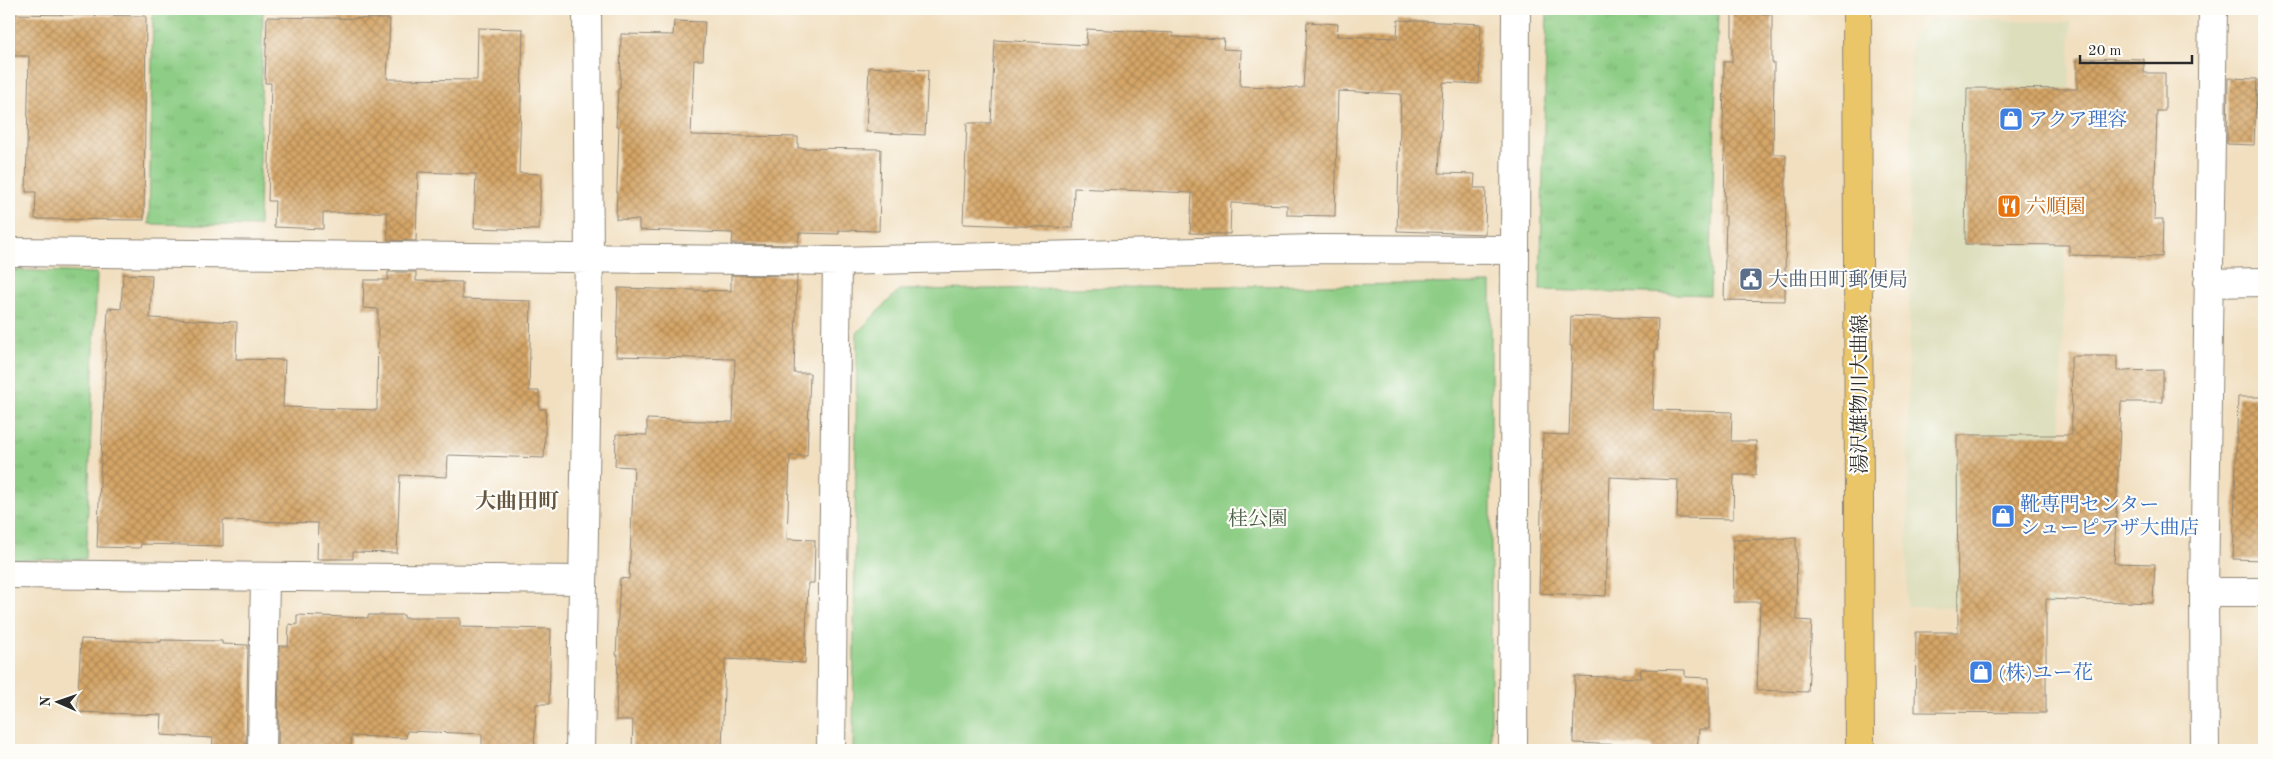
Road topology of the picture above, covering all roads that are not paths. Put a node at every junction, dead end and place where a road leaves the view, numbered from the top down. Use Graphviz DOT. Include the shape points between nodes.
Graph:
graph roads {
  1 [pos="587,9"];
  2 [pos="1516,9"];
  3 [pos="1857,9"];
  4 [pos="2214,9"];
  5 [pos="1515,250"];
  6 [pos="9,252"];
  7 [pos="589,258"];
  8 [pos="837,261"];
  9 [pos="2264,282"];
  10 [pos="2208,283"];
  11 [pos="9,574"];
  12 [pos="265,578"];
  13 [pos="582,580"];
  14 [pos="2204,592"];
  15 [pos="2264,592"];
  16 [pos="262,750"];
  17 [pos="580,750"];
  18 [pos="831,750"];
  19 [pos="1513,750"];
  20 [pos="1860,750"];
  21 [pos="2205,750"];
  1 -- 7 [label="street"];
  2 -- 5 [label="street"];
  3 -- 20 [label="main road, 湯沢雄物川大曲線"];
  4 -- 10 [label="street"];
  5 -- 8 [label="street" via="1317,249"];
  5 -- 19 [label="street"];
  6 -- 7 [label="street"];
  7 -- 8 [label="street"];
  7 -- 13 [label="street"];
  8 -- 18 [label="street"];
  9 -- 10 [label="street"];
  10 -- 14 [label="street"];
  11 -- 12 [label="street"];
  12 -- 13 [label="street"];
  12 -- 16 [label="street"];
  13 -- 17 [label="street"];
  14 -- 15 [label="street"];
  14 -- 21 [label="street"];
}
